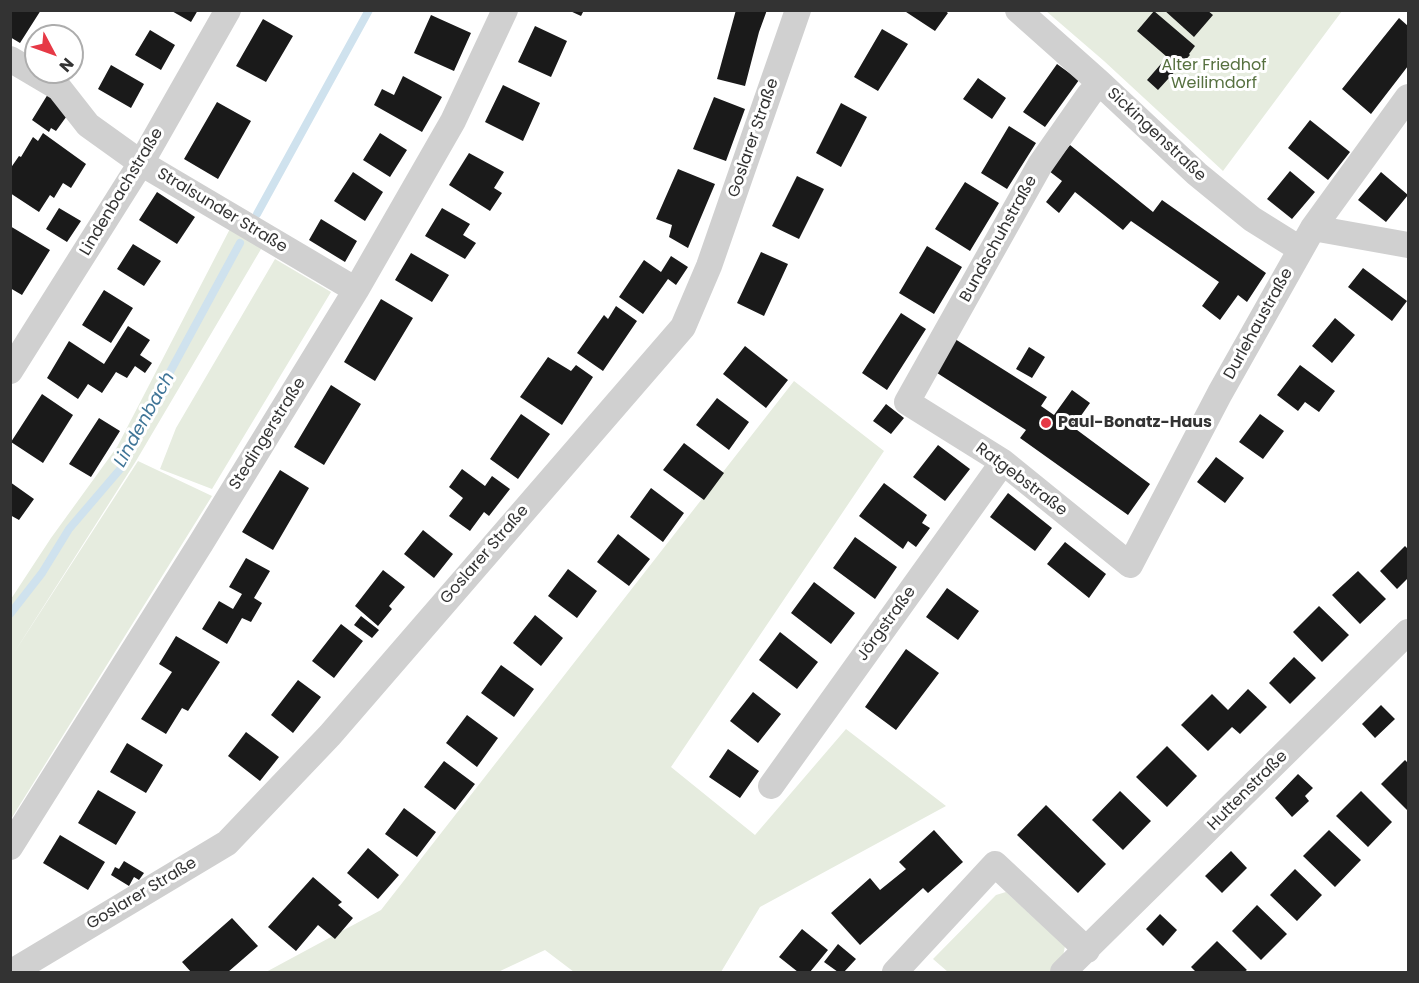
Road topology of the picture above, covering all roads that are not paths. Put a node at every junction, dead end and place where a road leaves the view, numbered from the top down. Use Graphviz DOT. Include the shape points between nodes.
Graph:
graph roads {
  1 [pos="228,10"];
  2 [pos="505,10"];
  3 [pos="798,10"];
  4 [pos="1018,10"];
  5 [pos="10,58"];
  6 [pos="1100,83"];
  7 [pos="1408,97"];
  8 [pos="141,163"];
  9 [pos="1306,238"];
  10 [pos="1408,245"];
  11 [pos="357,291"];
  12 [pos="10,371"];
  13 [pos="907,402"];
  14 [pos="1003,462"];
  15 [pos="1130,565"];
  16 [pos="1408,632"];
  17 [pos="771,786"];
  18 [pos="10,847"];
  19 [pos="1087,950"];
  20 [pos="12,972"];
  21 [pos="895,972"];
  22 [pos="1063,972"];
  1 -- 8 [label="street, Lindenbachstraße"];
  2 -- 11 [label="street, Stedingerstraße" via="453,121"];
  3 -- 20 [label="street, Goslarer Straße" via="709,266 682,327 330,735 228,843"];
  4 -- 6 [label="street, Sickingenstraße"];
  5 -- 8 [label="street, Stralsunder Straße" via="59,88 88,125"];
  6 -- 9 [label="street, Sickingenstraße" via="1243,212"];
  6 -- 13 [label="street, Bundschuhstraße" via="1041,165"];
  7 -- 9 [label="street, Durlehaustraße"];
  8 -- 11 [label="street, Stralsunder Straße"];
  8 -- 12 [label="street, Lindenbachstraße"];
  9 -- 10 [label="street"];
  9 -- 15 [label="street, Durlehaustraße"];
  11 -- 18 [label="street, Stedingerstraße"];
  13 -- 14 [label="street, Ratgebstraße"];
  14 -- 15 [label="street, Ratgebstraße"];
  14 -- 17 [label="street, Jörgstraße"];
  16 -- 19 [label="street, Huttenstraße"];
  19 -- 21 [label="street" via="995,864"];
  19 -- 22 [label="street, Huttenstraße"];
}
